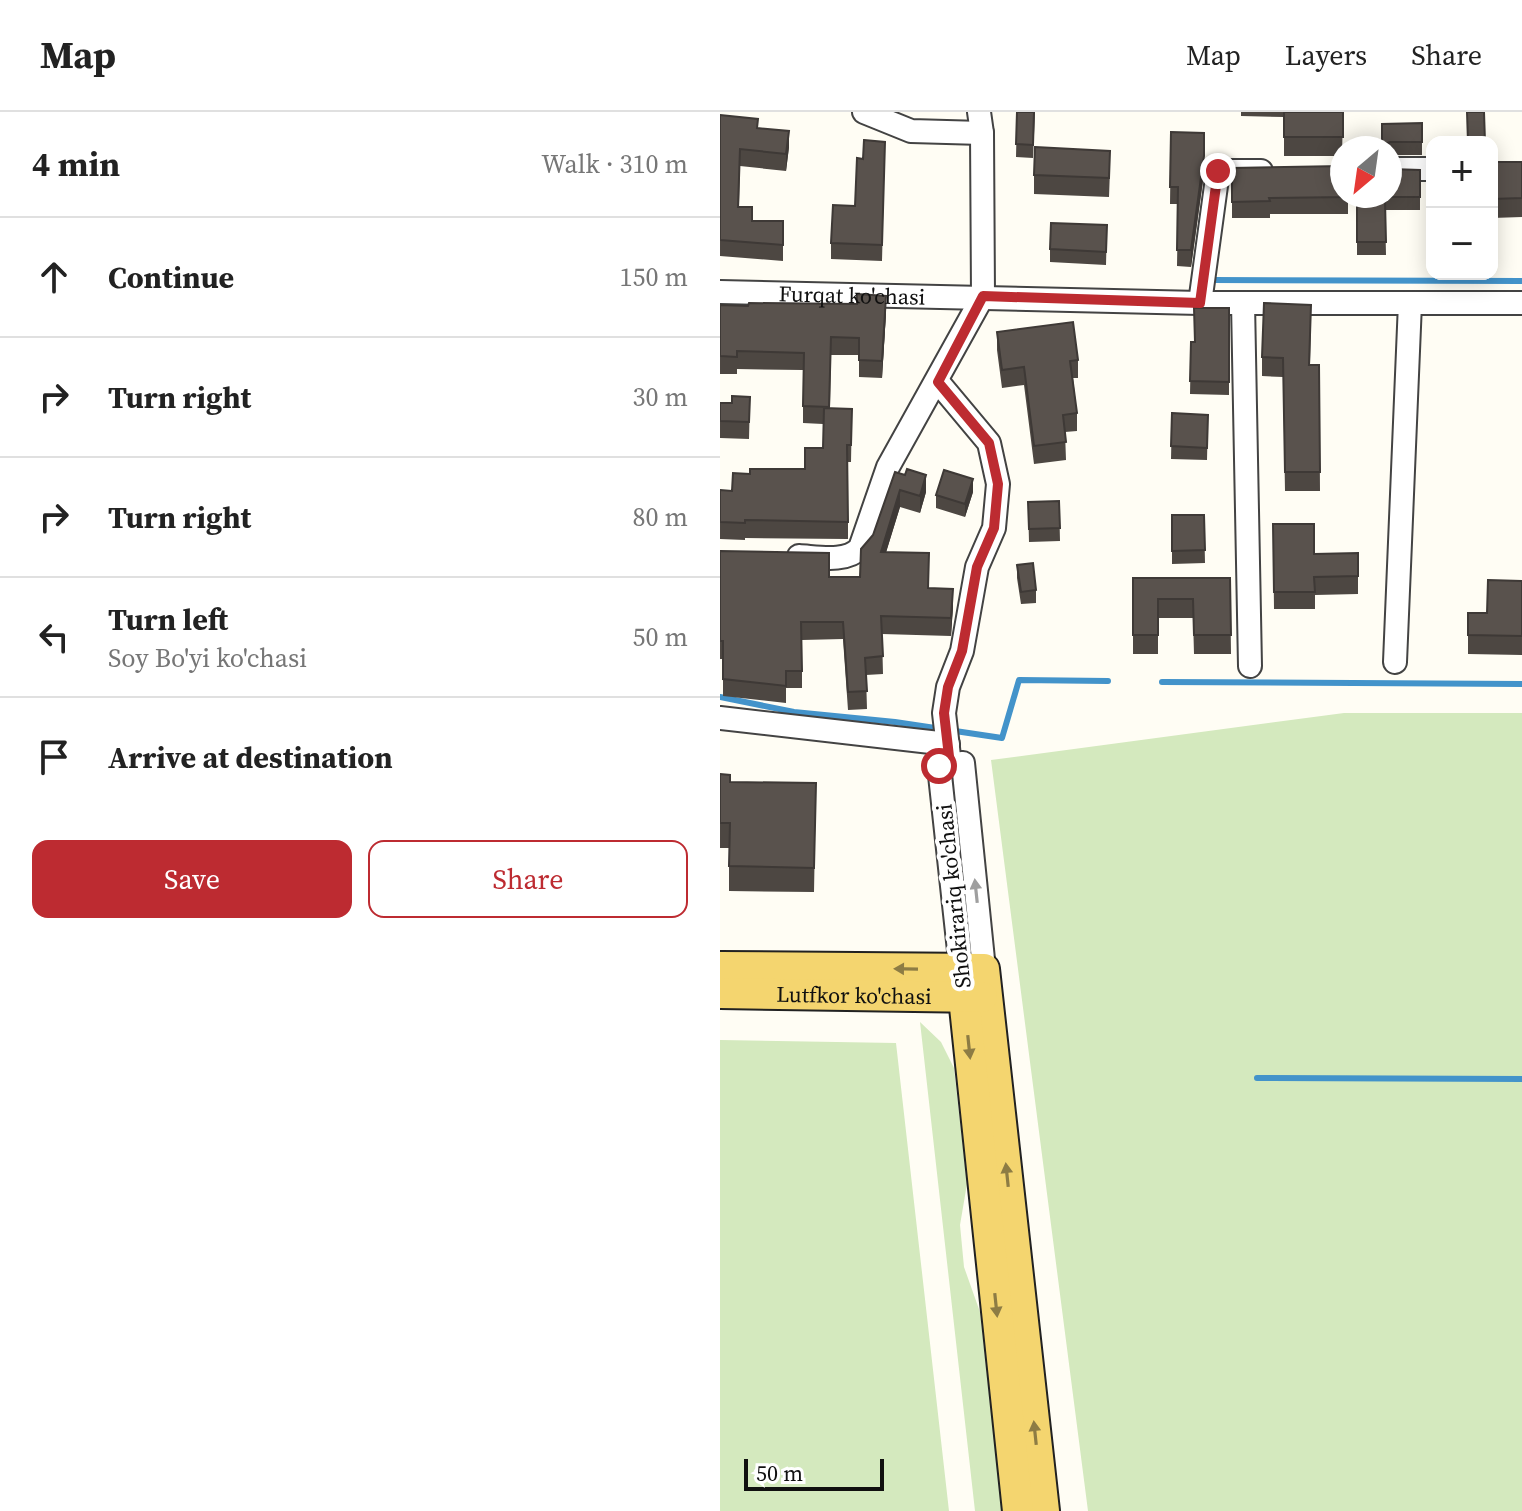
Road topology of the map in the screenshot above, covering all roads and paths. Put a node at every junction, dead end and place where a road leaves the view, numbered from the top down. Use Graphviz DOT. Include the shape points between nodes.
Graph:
graph roads {
  1 [pos="864,112"];
  2 [pos="981,123"];
  3 [pos="1402,169"];
  4 [pos="1426,169"];
  5 [pos="1280,170"];
  6 [pos="720,292"];
  7 [pos="983,296"];
  8 [pos="1200,303"];
  9 [pos="1243,303"];
  10 [pos="1410,303"];
  11 [pos="1522,303"];
  12 [pos="938,382"];
  13 [pos="780,556"];
  14 [pos="1395,662"];
  15 [pos="1250,666"];
  16 [pos="720,718"];
  17 [pos="949,754"];
  18 [pos="720,967"];
  19 [pos="974,983"];
  20 [pos="720,993"];
  21 [pos="1018,1511"];
  22 [pos="1044,1511"];
  1 -- 2 [label="street" via="911,131"];
  2 -- 7 [label="street"];
  3 -- 4 [label="street"];
  5 -- 8 [label="street" via="1218,171"];
  6 -- 7 [label="street, Furqat ko'chasi"];
  7 -- 8 [label="street, Furqat ko'chasi"];
  7 -- 12 [label="street"];
  8 -- 9 [label="street, Furqat ko'chasi"];
  9 -- 10 [label="street, Furqat ko'chasi"];
  9 -- 15 [label="street"];
  10 -- 11 [label="street, Furqat ko'chasi"];
  10 -- 14 [label="street"];
  12 -- 13 [label="street" via="888,467 854,555"];
  12 -- 17 [label="street" via="989,443 998,484 994,528 977,567 962,651 948,687 944,713"];
  16 -- 17 [label="street"];
  17 -- 19 [label="street, Shokirariq ko'chasi" via="963,763"];
  19 -- 18 [label="main road, Lutfkor ko'chasi, one-way"];
  19 -- 20 [label="main road, Lutfkor ko'chasi"];
  19 -- 21 [label="main road, Shokirariq ko'chasi, one-way"];
  22 -- 19 [label="main road, Shokirariq ko'chasi, one-way"];
}
